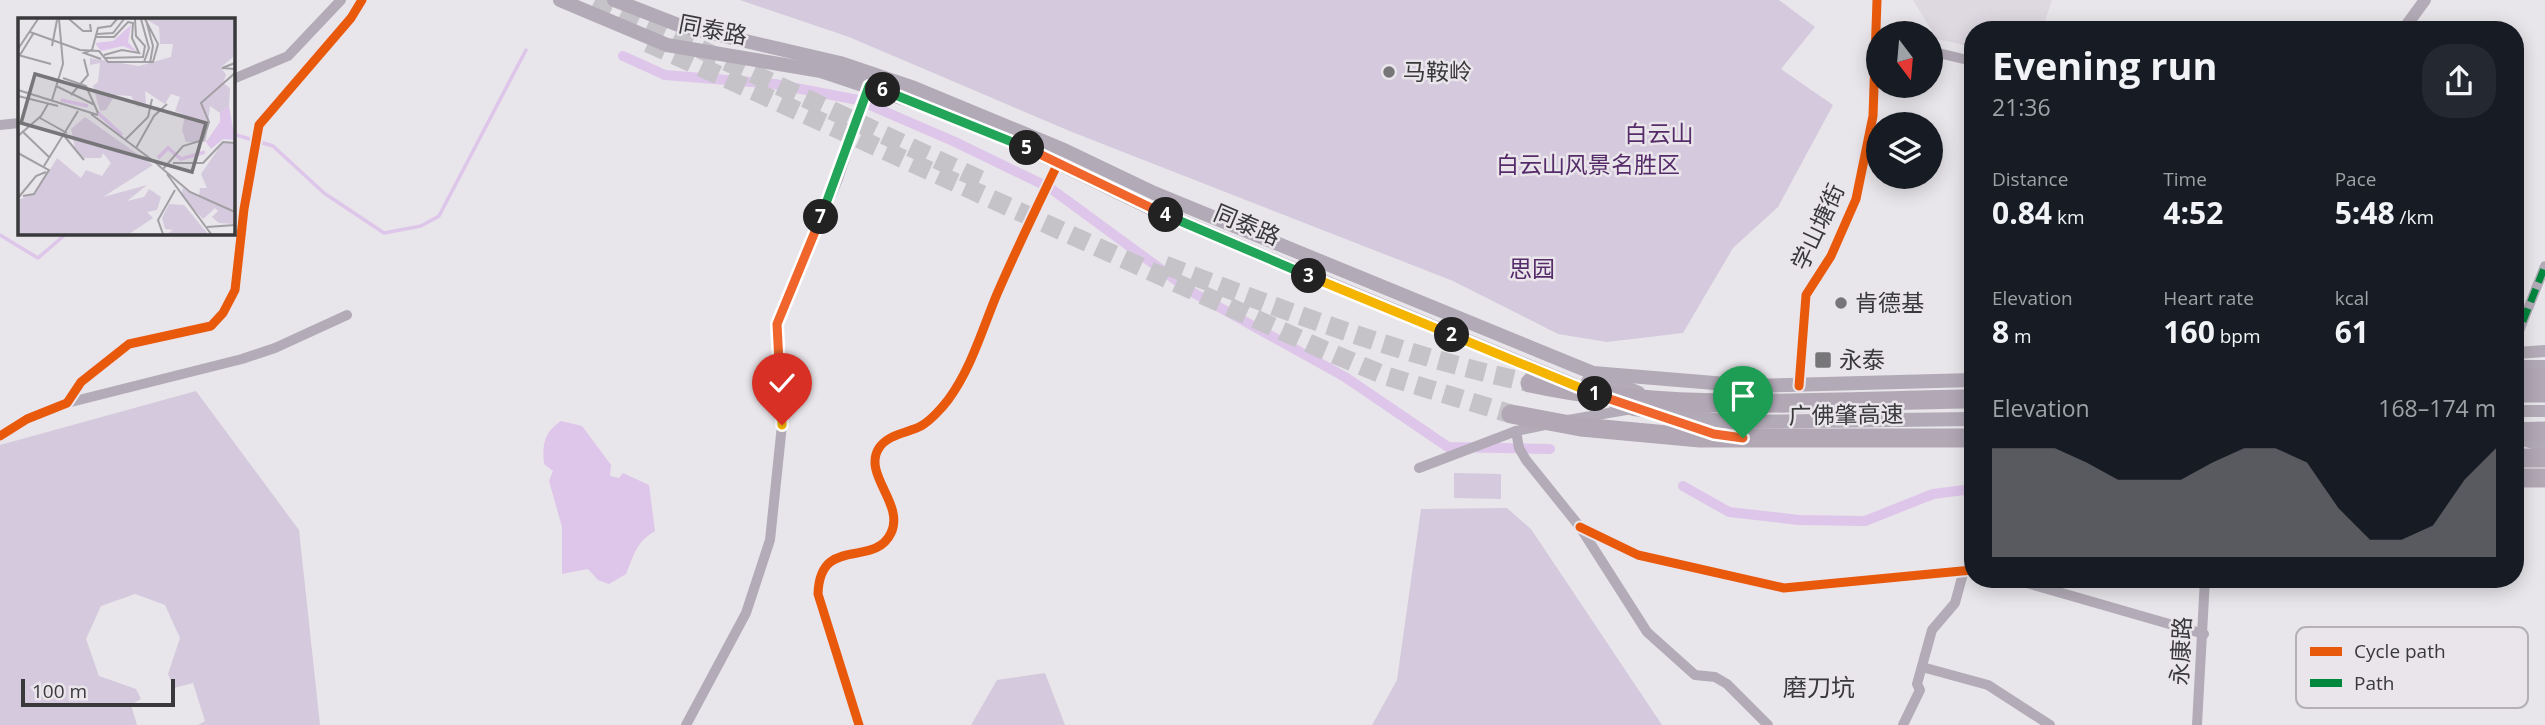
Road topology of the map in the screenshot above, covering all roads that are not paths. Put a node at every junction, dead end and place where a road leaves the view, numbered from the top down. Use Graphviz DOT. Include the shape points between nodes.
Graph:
graph roads {
  1 [pos="341,0"];
  2 [pos="362,0"];
  3 [pos="560,0"];
  4 [pos="614,0"];
  5 [pos="1878,0"];
  6 [pos="2425,0"];
  7 [pos="1877,21"];
  8 [pos="2410,21"];
  9 [pos="1943,54"];
  10 [pos="1964,59"];
  11 [pos="234,79"];
  12 [pos="869,86"];
  13 [pos="1874,98"];
  14 [pos="18,123"];
  15 [pos="0,125"];
  16 [pos="1058,163"];
  17 [pos="2545,266"];
  18 [pos="347,315"];
  19 [pos="2524,318"];
  20 [pos="2545,351"];
  21 [pos="2524,352"];
  22 [pos="2524,368"];
  23 [pos="2544,370"];
  24 [pos="1593,373"];
  25 [pos="1642,375"];
  26 [pos="2524,375"];
  27 [pos="1530,383"];
  28 [pos="1914,383"];
  29 [pos="1799,386"];
  30 [pos="1582,389"];
  31 [pos="1964,393"];
  32 [pos="2524,393"];
  33 [pos="2545,393"];
  34 [pos="1964,394"];
  35 [pos="67,403"];
  36 [pos="1634,409"];
  37 [pos="2524,411"];
  38 [pos="2545,411"];
  39 [pos="1964,419"];
  40 [pos="1513,423"];
  41 [pos="0,436"];
  42 [pos="2524,436"];
  43 [pos="1964,438"];
  44 [pos="2524,439"];
  45 [pos="2545,445"];
  46 [pos="2524,454"];
  47 [pos="1419,468"];
  48 [pos="2524,478"];
  49 [pos="2545,478"];
  50 [pos="1580,527"];
  51 [pos="1964,570"];
  52 [pos="1964,580"];
  53 [pos="2044,588"];
  54 [pos="2205,588"];
  55 [pos="2204,634"];
  56 [pos="1922,667"];
  57 [pos="686,725"];
  58 [pos="859,725"];
  59 [pos="1768,725"];
  60 [pos="1903,725"];
  61 [pos="2050,725"];
  62 [pos="2197,725"];
  1 -- 11 [label="street" via="288,56"];
  2 -- 35 [label="street" via="259,125 234,290 223,313 211,326 129,344 81,382"];
  3 -- 12 [label="main road, 同泰路" via="667,45 821,71"];
  4 -- 24 [label="main road, 同泰路" via="691,29 852,66 914,88"];
  5 -- 7 [label="street, 学山塘街"];
  6 -- 8 [label="street"];
  9 -- 10 [label="street"];
  12 -- 16 [label="main road, 同泰路"];
  12 -- 57 [label="street" via="838,179 777,324 782,425 770,540 746,613"];
  13 -- 29 [label="street, 学山塘街" via="1856,199 1831,256 1806,295"];
  14 -- 15 [label="street"];
  16 -- 30 [label="main road, 同泰路" via="1247,250"];
  16 -- 58 [label="street" via="1017,247 973,357 948,401 923,425 895,435 879,448 874,466 892,508 890,538 882,546 825,564 818,578 818,594"];
  17 -- 19 [label="street"];
  18 -- 35 [label="street" via="242,359"];
  20 -- 21 [label="street"];
  22 -- 23 [label="main road"];
  23 -- 26 [label="highway"];
  24 -- 25 [label="main road, 同泰路"];
  24 -- 28 [label="street" via="1647,395 1717,402 1852,399"];
  24 -- 30 [label="street"];
  25 -- 29 [label="main road, 同泰路" via="1725,385"];
  25 -- 36 [label="main road" via="1632,387"];
  27 -- 34 [label="highway, 广佛肇高速, bridge" via="1587,394 1686,401"];
  28 -- 29 [label="main road, 同泰路"];
  28 -- 31 [label="main road, 同泰路"];
  30 -- 36 [label="main road, 同泰路"];
  32 -- 33 [label="highway"];
  35 -- 41 [label="street"];
  36 -- 39 [label="main road, 同泰路" via="1719,421"];
  36 -- 40 [label="street"];
  37 -- 38 [label="street"];
  40 -- 43 [label="highway, 广佛肇高速, bridge" via="1700,438"];
  40 -- 47 [label="street" via="1491,440"];
  40 -- 50 [label="street" via="1526,460"];
  42 -- 45 [label="highway"];
  44 -- 45 [label="main road"];
  45 -- 46 [label="highway"];
  48 -- 49 [label="highway"];
  50 -- 51 [label="street" via="1638,555 1784,589"];
  50 -- 59 [label="street" via="1647,632 1695,674 1727,684"];
  52 -- 56 [label="street" via="1955,603 1932,631"];
  53 -- 55 [label="street"];
  54 -- 55 [label="street, 永康路"];
  55 -- 62 [label="street, 永康路"];
  56 -- 60 [label="street" via="1917,684 1920,690"];
  56 -- 61 [label="street" via="1988,685"];
}
